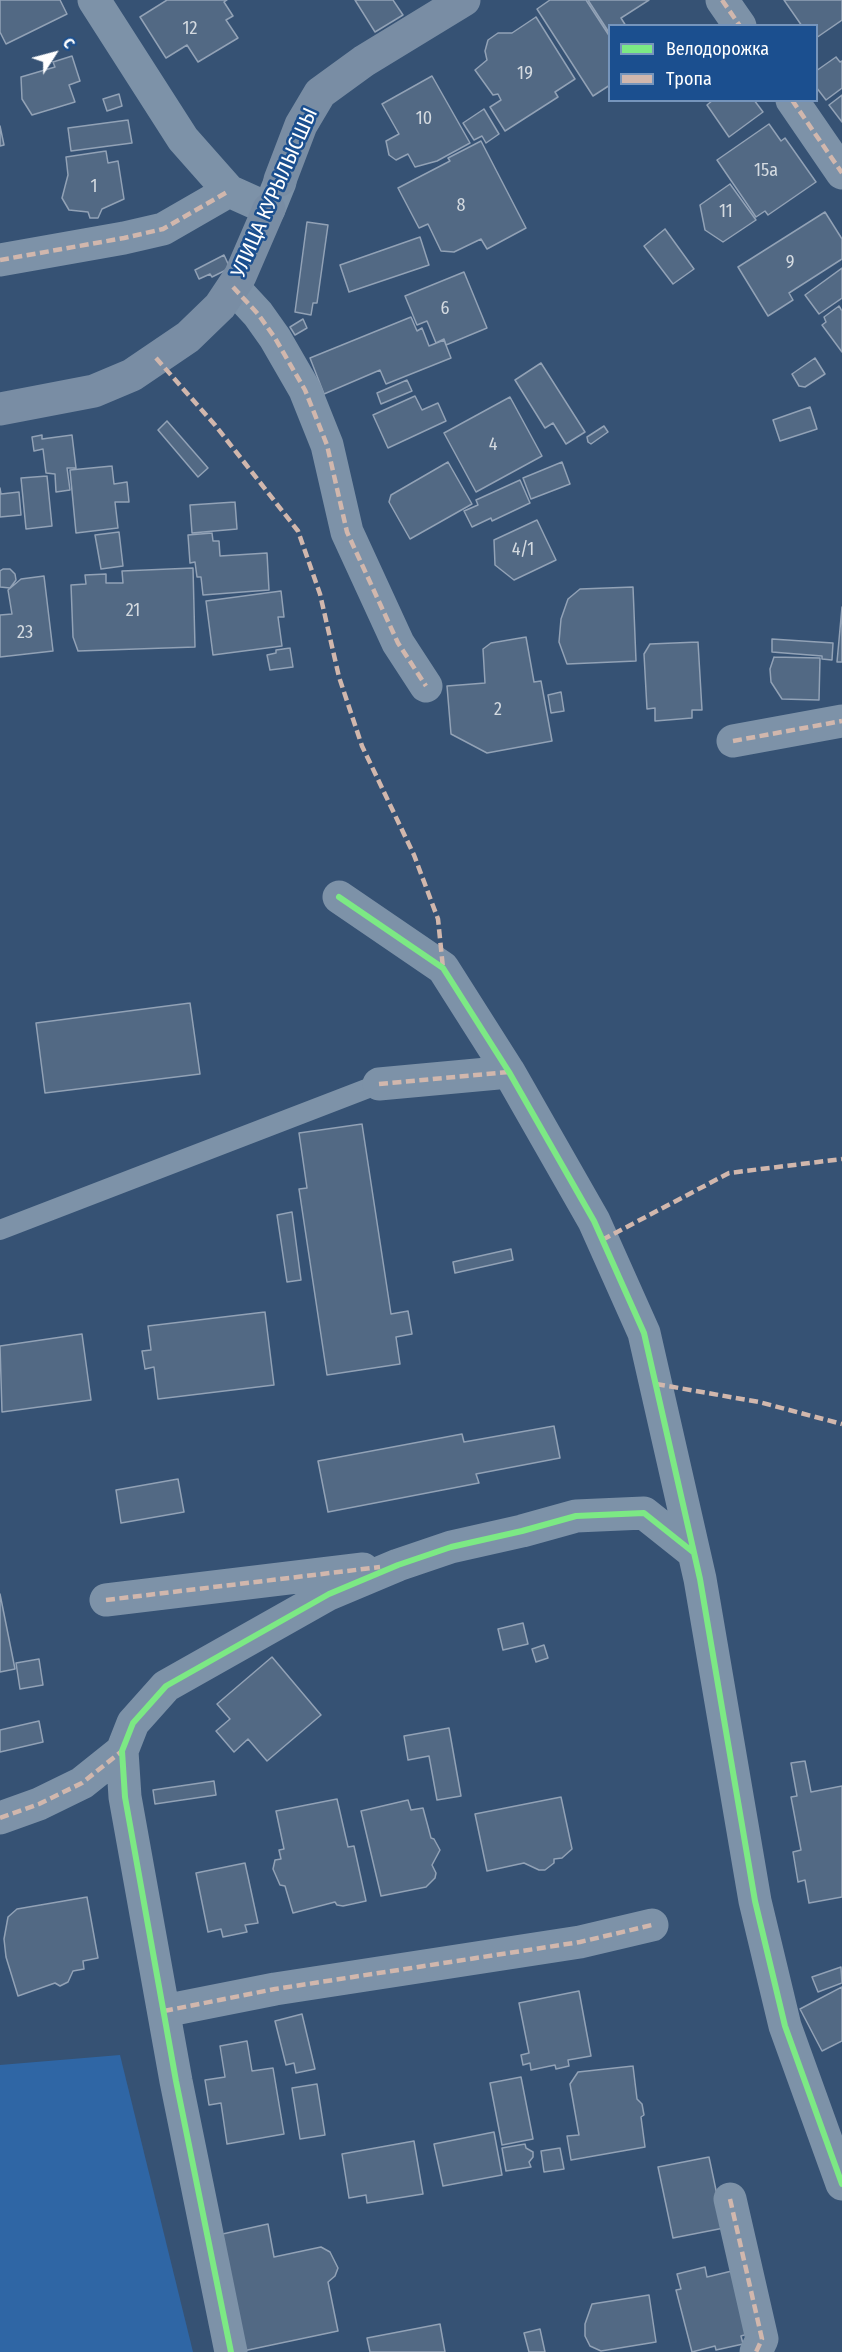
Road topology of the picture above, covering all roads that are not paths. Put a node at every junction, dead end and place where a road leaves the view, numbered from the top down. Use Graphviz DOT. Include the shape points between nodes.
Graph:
graph roads {
  1 [pos="94,0"];
  2 [pos="464,0"];
  3 [pos="722,0"];
  4 [pos="739,24"];
  5 [pos="793,102"];
  6 [pos="842,173"];
  7 [pos="229,191"];
  8 [pos="275,195"];
  9 [pos="0,260"];
  10 [pos="233,287"];
  11 [pos="0,409"];
  12 [pos="426,686"];
  13 [pos="842,721"];
  14 [pos="733,741"];
  15 [pos="339,897"];
  16 [pos="509,1072"];
  17 [pos="379,1084"];
  18 [pos="0,1230"];
  19 [pos="693,1552"];
  20 [pos="398,1564"];
  21 [pos="106,1600"];
  22 [pos="122,1751"];
  23 [pos="0,1818"];
  24 [pos="652,1925"];
  25 [pos="164,2012"];
  26 [pos="842,2184"];
  27 [pos="730,2199"];
  28 [pos="231,2352"];
  29 [pos="756,2352"];
  1 -- 7 [label="street" via="183,140"];
  2 -- 8 [label="street, УЛИЦА КУРЫЛЫСШЫ" via="364,61 320,93 301,125"];
  3 -- 4 [label="street"];
  5 -- 6 [label="street"];
  7 -- 8 [label="street"];
  7 -- 9 [label="street" via="162,228"];
  8 -- 10 [label="street, УЛИЦА КУРЫЛЫСШЫ"];
  10 -- 11 [label="street, УЛИЦА КУРЫЛЫСШЫ" via="220,306 188,337 132,375 94,391"];
  10 -- 12 [label="street" via="275,338 304,390 327,445 347,532 398,643"];
  13 -- 14 [label="street"];
  15 -- 16 [label="street" via="443,968"];
  16 -- 17 [label="street"];
  16 -- 19 [label="street" via="594,1221 644,1333"];
  17 -- 18 [label="lane"];
  19 -- 20 [label="street" via="644,1513 576,1516"];
  19 -- 26 [label="street" via="755,1901 785,2026"];
  20 -- 21 [label="street"];
  20 -- 22 [label="street" via="329,1594 166,1686 133,1724"];
  22 -- 23 [label="street" via="82,1783"];
  22 -- 25 [label="street" via="125,1797"];
  24 -- 25 [label="street" via="580,1942 275,1989"];
  25 -- 28 [label="street"];
  27 -- 29 [label="street" via="762,2339"];
}
